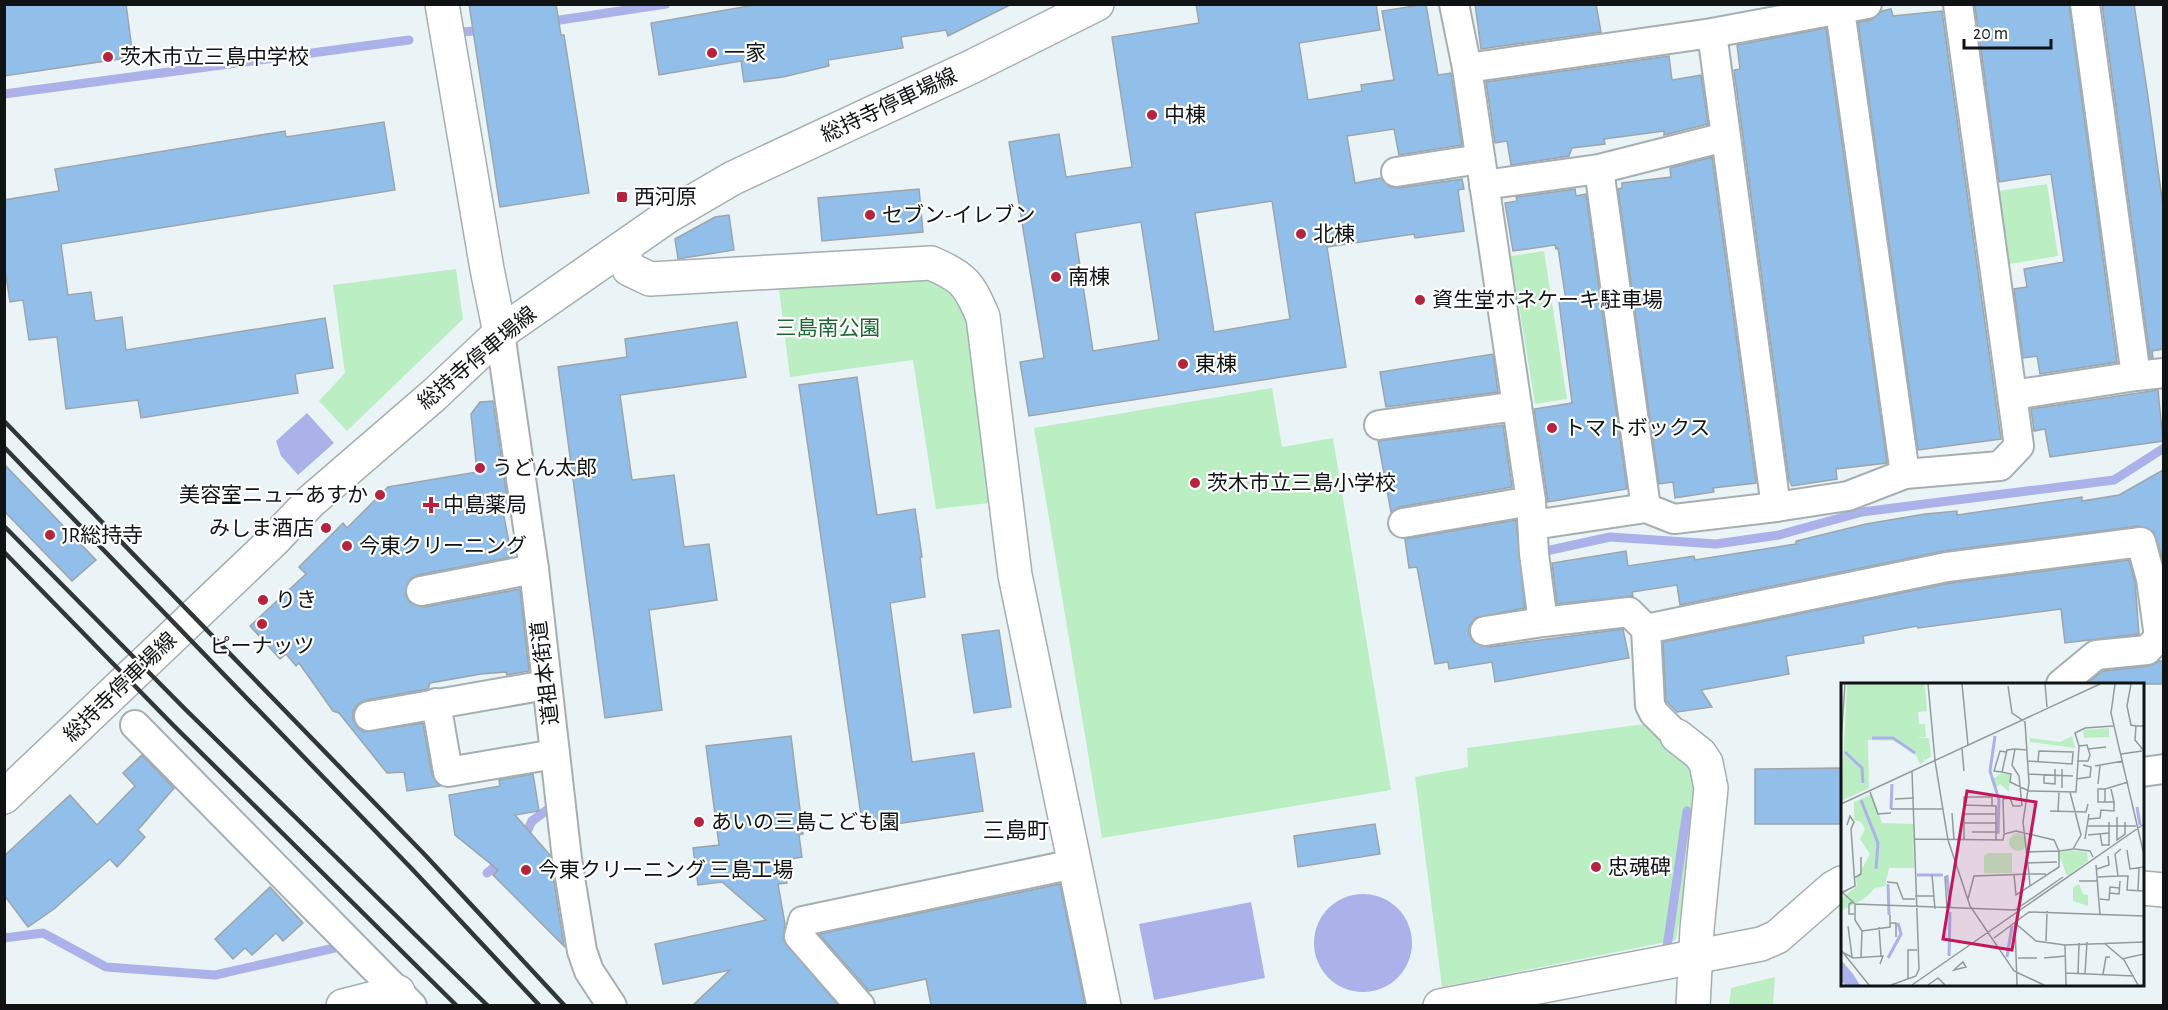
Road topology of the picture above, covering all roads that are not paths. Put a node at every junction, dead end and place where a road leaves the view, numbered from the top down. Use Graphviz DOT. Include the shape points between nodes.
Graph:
graph roads {
  1 [pos="442,4"];
  2 [pos="1097,4"];
  3 [pos="1454,4"];
  4 [pos="1958,4"];
  5 [pos="2085,4"];
  6 [pos="1854,7"];
  7 [pos="1712,33"];
  8 [pos="1467,68"];
  9 [pos="1725,138"];
  10 [pos="1599,169"];
  11 [pos="1396,172"];
  12 [pos="1482,172"];
  13 [pos="622,249"];
  14 [pos="500,333"];
  15 [pos="2150,374"];
  16 [pos="2013,395"];
  17 [pos="1517,406"];
  18 [pos="1379,425"];
  19 [pos="1905,474"];
  20 [pos="1776,507"];
  21 [pos="1646,508"];
  22 [pos="1532,513"];
  23 [pos="1403,523"];
  24 [pos="2152,538"];
  25 [pos="534,569"];
  26 [pos="421,591"];
  27 [pos="1543,622"];
  28 [pos="1646,628"];
  29 [pos="1485,631"];
  30 [pos="2062,683"];
  31 [pos="546,685"];
  32 [pos="436,703"];
  33 [pos="369,716"];
  34 [pos="135,725"];
  35 [pos="1677,736"];
  36 [pos="555,754"];
  37 [pos="2163,769"];
  38 [pos="2144,772"];
  39 [pos="4,797"];
  40 [pos="1074,864"];
  41 [pos="1841,884"];
  42 [pos="2144,888"];
  43 [pos="2163,890"];
  44 [pos="1697,955"];
  45 [pos="398,1001"];
  46 [pos="343,1005"];
  47 [pos="612,1005"];
  48 [pos="860,1005"];
  49 [pos="1104,1005"];
  50 [pos="1440,1005"];
  51 [pos="1693,1005"];
  1 -- 14 [label="street"];
  2 -- 13 [label="street, 総持寺停車場線" via="733,178 668,216"];
  3 -- 8 [label="street"];
  4 -- 16 [label="street"];
  5 -- 15 [label="street"];
  6 -- 7 [label="street"];
  6 -- 19 [label="street"];
  7 -- 8 [label="street"];
  7 -- 9 [label="street"];
  8 -- 12 [label="street"];
  9 -- 10 [label="street"];
  9 -- 20 [label="street"];
  10 -- 12 [label="street"];
  10 -- 21 [label="street"];
  11 -- 12 [label="street"];
  12 -- 17 [label="street"];
  13 -- 14 [label="street, 総持寺停車場線"];
  13 -- 40 [label="street" via="629,269 650,279 931,263 954,273 972,290 983,317 1015,575"];
  14 -- 25 [label="street, 道祖本街道"];
  14 -- 39 [label="street, 総持寺停車場線" via="310,502"];
  15 -- 16 [label="street"];
  16 -- 19 [label="street" via="2019,446 2000,466"];
  17 -- 18 [label="street"];
  17 -- 22 [label="street"];
  19 -- 20 [label="street" via="1848,496"];
  20 -- 21 [label="street" via="1674,519"];
  21 -- 22 [label="street"];
  22 -- 23 [label="street"];
  22 -- 27 [label="street" via="1533,554"];
  24 -- 28 [label="street" via="1947,567"];
  24 -- 30 [label="street" via="2151,579 2159,637 2147,650 2096,655"];
  25 -- 26 [label="street"];
  25 -- 31 [label="street, 道祖本街道"];
  27 -- 28 [label="street" via="1629,612"];
  27 -- 29 [label="street"];
  28 -- 35 [label="street" via="1650,705"];
  31 -- 32 [label="street"];
  31 -- 36 [label="street, 道祖本街道"];
  32 -- 33 [label="street"];
  32 -- 36 [label="street" via="448,772"];
  34 -- 45 [label="street"];
  35 -- 44 [label="street" via="1706,763 1711,788"];
  36 -- 47 [label="street, 道祖本街道" via="582,951"];
  37 -- 38 [label="street"];
  40 -- 48 [label="street" via="803,921 799,936"];
  40 -- 49 [label="street"];
  41 -- 44 [label="street" via="1777,937 1761,944"];
  42 -- 43 [label="street"];
  44 -- 50 [label="street"];
  44 -- 51 [label="street"];
  45 -- 46 [label="street"];
}
